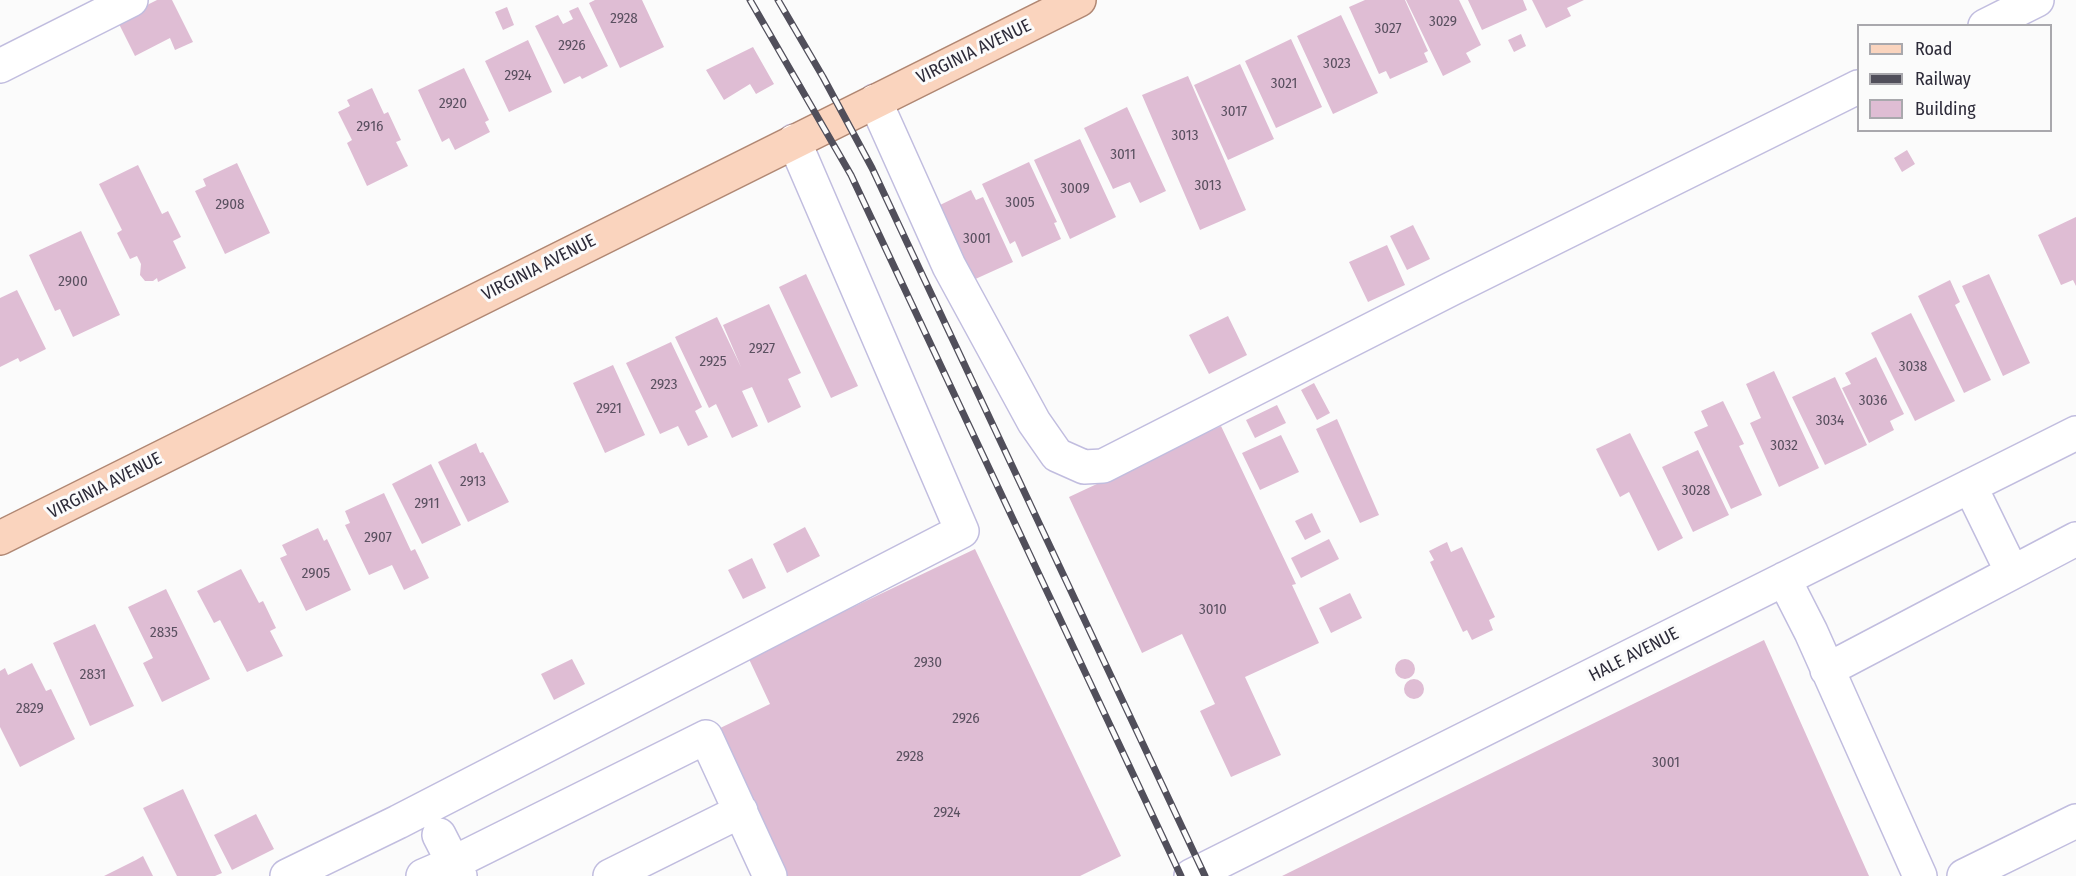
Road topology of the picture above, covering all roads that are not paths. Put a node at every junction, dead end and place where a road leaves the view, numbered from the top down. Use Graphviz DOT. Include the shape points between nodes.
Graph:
graph roads {
  1 [pos="131,0"];
  2 [pos="1079,0"];
  3 [pos="2037,0"];
  4 [pos="1989,24"];
  5 [pos="0,66"];
  6 [pos="1857,87"];
  7 [pos="875,100"];
  8 [pos="794,141"];
  9 [pos="2076,432"];
  10 [pos="1970,486"];
  11 [pos="0,538"];
  12 [pos="2076,539"];
  13 [pos="2012,572"];
  14 [pos="1784,579"];
  15 [pos="1827,670"];
  16 [pos="741,811"];
  17 [pos="2076,821"];
  18 [pos="451,858"];
  19 [pos="286,876"];
  20 [pos="423,876"];
  21 [pos="610,876"];
  22 [pos="770,876"];
  23 [pos="1191,876"];
  24 [pos="1920,876"];
  25 [pos="1964,876"];
  1 -- 5 [label="street"];
  2 -- 7 [label="main road, VIRGINIA AVENUE"];
  3 -- 4 [label="street"];
  6 -- 7 [label="street" via="1103,466 1084,467 1057,455 1034,422 949,266"];
  7 -- 8 [label="main road, VIRGINIA AVENUE"];
  8 -- 11 [label="main road, VIRGINIA AVENUE"];
  8 -- 19 [label="street" via="962,531"];
  9 -- 10 [label="street, HALE AVENUE"];
  10 -- 13 [label="street"];
  10 -- 14 [label="street, HALE AVENUE"];
  12 -- 13 [label="street"];
  13 -- 15 [label="street"];
  14 -- 15 [label="street"];
  14 -- 23 [label="street, HALE AVENUE"];
  15 -- 24 [label="street"];
  16 -- 18 [label="street" via="706,737"];
  16 -- 21 [label="street"];
  16 -- 22 [label="street"];
  17 -- 25 [label="street"];
  18 -- 20 [label="street"];
}
